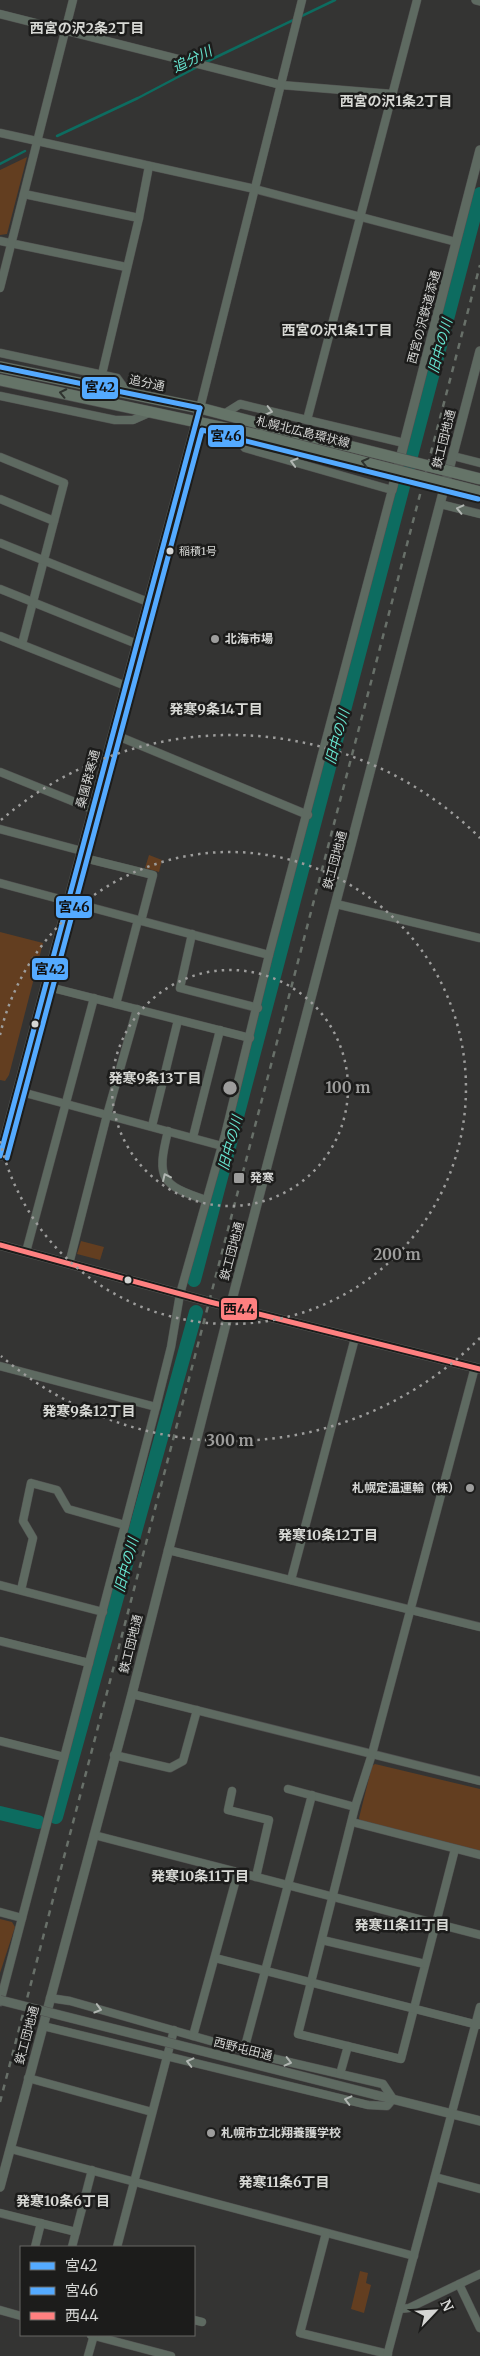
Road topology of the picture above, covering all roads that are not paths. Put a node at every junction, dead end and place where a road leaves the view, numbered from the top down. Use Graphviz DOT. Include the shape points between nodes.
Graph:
graph roads {
  1 [pos="73,0"];
  2 [pos="302,0"];
  3 [pos="417,0"];
  4 [pos="476,0"];
  5 [pos="480,1"];
  6 [pos="0,14"];
  7 [pos="65,30"];
  8 [pos="281,85"];
  9 [pos="392,94"];
  10 [pos="0,133"];
  11 [pos="37,141"];
  12 [pos="480,150"];
  13 [pos="149,166"];
  14 [pos="255,189"];
  15 [pos="24,194"];
  16 [pos="360,217"];
  17 [pos="139,218"];
  18 [pos="0,241"];
  19 [pos="456,242"];
  20 [pos="11,243"];
  21 [pos="126,267"];
  22 [pos="0,288"];
  23 [pos="480,351"];
  24 [pos="0,353"];
  25 [pos="0,367"];
  26 [pos="102,374"];
  27 [pos="0,380"];
  28 [pos="128,393"];
  29 [pos="0,396"];
  30 [pos="200,408"];
  31 [pos="152,412"];
  32 [pos="224,414"];
  33 [pos="307,420"];
  34 [pos="197,421"];
  35 [pos="229,428"];
  36 [pos="263,430"];
  37 [pos="404,443"];
  38 [pos="453,456"];
  39 [pos="0,457"];
  40 [pos="480,464"];
  41 [pos="480,479"];
  42 [pos="392,490"];
  43 [pos="480,492"];
  44 [pos="0,500"];
  45 [pos="440,504"];
  46 [pos="480,514"];
  47 [pos="54,522"];
  48 [pos="0,543"];
  49 [pos="45,560"];
  50 [pos="0,589"];
  51 [pos="33,601"];
  52 [pos="148,602"];
  53 [pos="0,636"];
  54 [pos="22,644"];
  55 [pos="137,644"];
  56 [pos="126,686"];
  57 [pos="113,734"];
  58 [pos="0,772"];
  59 [pos="92,809"];
  60 [pos="308,815"];
  61 [pos="0,830"];
  62 [pos="81,854"];
  63 [pos="0,883"];
  64 [pos="68,902"];
  65 [pos="336,904"];
  66 [pos="139,921"];
  67 [pos="192,934"];
  68 [pos="480,938"];
  69 [pos="270,955"];
  70 [pos="46,986"];
  71 [pos="94,998"];
  72 [pos="116,1004"];
  73 [pos="258,1008"];
  74 [pos="137,1009"];
  75 [pos="178,1020"];
  76 [pos="220,1030"];
  77 [pos="250,1038"];
  78 [pos="18,1089"];
  79 [pos="65,1104"];
  80 [pos="107,1115"];
  81 [pos="152,1126"];
  82 [pos="168,1131"];
  83 [pos="193,1137"];
  84 [pos="222,1146"];
  85 [pos="0,1156"];
  86 [pos="206,1200"];
  87 [pos="0,1246"];
  88 [pos="26,1252"];
  89 [pos="69,1264"];
  90 [pos="180,1294"];
  91 [pos="230,1307"];
  92 [pos="356,1338"];
  93 [pos="0,1366"];
  94 [pos="477,1368"];
  95 [pos="156,1407"];
  96 [pos="125,1525"];
  97 [pos="168,1550"];
  98 [pos="291,1580"];
  99 [pos="0,1585"];
  100 [pos="21,1590"];
  101 [pos="410,1610"];
  102 [pos="103,1612"];
  103 [pos="480,1627"];
  104 [pos="0,1641"];
  105 [pos="89,1663"];
  106 [pos="132,1694"];
  107 [pos="197,1710"];
  108 [pos="0,1741"];
  109 [pos="372,1754"];
  110 [pos="114,1755"];
  111 [pos="64,1757"];
  112 [pos="480,1781"];
  113 [pos="288,1789"];
  114 [pos="232,1791"];
  115 [pos="312,1795"];
  116 [pos="355,1807"];
  117 [pos="352,1822"];
  118 [pos="94,1835"];
  119 [pos="455,1849"];
  120 [pos="480,1855"];
  121 [pos="238,1872"];
  122 [pos="256,1877"];
  123 [pos="288,1885"];
  124 [pos="334,1897"];
  125 [pos="0,1912"];
  126 [pos="22,1918"];
  127 [pos="435,1923"];
  128 [pos="480,1935"];
  129 [pos="322,1940"];
  130 [pos="215,1958"];
  131 [pos="424,1964"];
  132 [pos="266,1971"];
  133 [pos="311,1982"];
  134 [pos="2,1984"];
  135 [pos="50,1998"];
  136 [pos="0,2001"];
  137 [pos="480,2007"];
  138 [pos="413,2009"];
  139 [pos="478,2025"];
  140 [pos="43,2026"];
  141 [pos="174,2030"];
  142 [pos="193,2036"];
  143 [pos="348,2046"];
  144 [pos="244,2050"];
  145 [pos="167,2056"];
  146 [pos="340,2074"];
  147 [pos="28,2078"];
  148 [pos="393,2099"];
  149 [pos="152,2112"];
  150 [pos="450,2114"];
  151 [pos="480,2121"];
  152 [pos="10,2149"];
  153 [pos="92,2170"];
  154 [pos="435,2177"];
  155 [pos="134,2181"];
  156 [pos="0,2187"];
  157 [pos="480,2189"];
  158 [pos="0,2213"];
  159 [pos="41,2223"];
  160 [pos="76,2232"];
  161 [pos="326,2233"];
  162 [pos="35,2246"];
  163 [pos="72,2246"];
  164 [pos="117,2246"];
  165 [pos="414,2256"];
  166 [pos="480,2274"];
  167 [pos="459,2284"];
  168 [pos="400,2309"];
  169 [pos="0,2310"];
  170 [pos="20,2316"];
  171 [pos="480,2328"];
  172 [pos="93,2336"];
  173 [pos="97,2336"];
  174 [pos="387,2355"];
  175 [pos="88,2356"];
  176 [pos="172,2356"];
  1 -- 7 [label="street"];
  2 -- 8 [label="street"];
  3 -- 9 [label="street"];
  4 -- 5 [label="street"];
  6 -- 7 [label="street"];
  7 -- 8 [label="street"];
  7 -- 11 [label="street"];
  8 -- 9 [label="street"];
  8 -- 14 [label="street"];
  9 -- 16 [label="street"];
  10 -- 11 [label="street"];
  11 -- 13 [label="street"];
  11 -- 15 [label="street"];
  12 -- 19 [label="street, 西宮の沢鉄道添通"];
  13 -- 14 [label="street"];
  13 -- 17 [label="street"];
  14 -- 16 [label="street"];
  14 -- 30 [label="street"];
  15 -- 17 [label="street"];
  15 -- 20 [label="street"];
  16 -- 19 [label="street"];
  16 -- 33 [label="street"];
  17 -- 21 [label="street"];
  18 -- 20 [label="street"];
  19 -- 37 [label="street, 西宮の沢鉄道添通"];
  20 -- 21 [label="street"];
  20 -- 22 [label="street"];
  21 -- 26 [label="street"];
  23 -- 38 [label="street, 鉄工団地通"];
  24 -- 26 [label="street"];
  25 -- 28 [label="main road, 追分通"];
  26 -- 28 [label="street" via="117,378"];
  31 -- 27 [label="main road, 札幌北広島環状線, one-way"];
  28 -- 30 [label="main road, 追分通"];
  29 -- 31 [label="street" via="115,420 133,420"];
  30 -- 32 [label="main road, 札幌北広島環状線"];
  30 -- 34 [label="street, 桑園発寒通"];
  31 -- 34 [label="main road, 札幌北広島環状線"];
  32 -- 33 [label="street, one-way" via="240,404"];
  32 -- 36 [label="main road, 札幌北広島環状線"];
  33 -- 37 [label="street"];
  34 -- 35 [label="main road, 札幌北広島環状線"];
  34 -- 52 [label="street, 桑園発寒通"];
  35 -- 36 [label="main road, 札幌北広島環状線"];
  42 -- 35 [label="street, one-way" via="245,448"];
  36 -- 41 [label="main road, 札幌北広島環状線, bridge"];
  43 -- 36 [label="main road, 札幌北広島環状線, one-way, bridge"];
  37 -- 42 [label="street, 西宮の沢鉄道添通"];
  38 -- 40 [label="street"];
  38 -- 45 [label="street, 鉄工団地通"];
  39 -- 47 [label="street" via="64,483"];
  42 -- 60 [label="street"];
  44 -- 47 [label="street"];
  46 -- 45 [label="street, one-way"];
  45 -- 65 [label="street, 鉄工団地通"];
  47 -- 49 [label="street"];
  48 -- 49 [label="street"];
  49 -- 51 [label="street"];
  49 -- 52 [label="street"];
  50 -- 51 [label="street"];
  51 -- 54 [label="street"];
  51 -- 55 [label="street"];
  52 -- 55 [label="street, 桑園発寒通"];
  53 -- 54 [label="street"];
  54 -- 56 [label="street"];
  55 -- 56 [label="street, 桑園発寒通"];
  56 -- 57 [label="street, 桑園発寒通"];
  57 -- 59 [label="street, 桑園発寒通"];
  57 -- 60 [label="street"];
  58 -- 59 [label="street"];
  59 -- 62 [label="street, 桑園発寒通"];
  60 -- 69 [label="street"];
  61 -- 62 [label="street"];
  62 -- 64 [label="street, 桑園発寒通"];
  62 -- 66 [label="street" via="153,875"];
  63 -- 64 [label="street"];
  64 -- 66 [label="street"];
  64 -- 70 [label="street, 桑園発寒通"];
  65 -- 68 [label="street"];
  65 -- 91 [label="street, 鉄工団地通"];
  66 -- 67 [label="street"];
  66 -- 72 [label="street"];
  67 -- 69 [label="street"];
  67 -- 73 [label="street" via="180,988"];
  69 -- 73 [label="street"];
  70 -- 71 [label="street"];
  70 -- 78 [label="street, 桑園発寒通"];
  71 -- 72 [label="street"];
  71 -- 79 [label="street"];
  72 -- 74 [label="street"];
  73 -- 77 [label="street"];
  74 -- 75 [label="street"];
  74 -- 80 [label="street"];
  75 -- 76 [label="street"];
  75 -- 81 [label="street"];
  76 -- 77 [label="street"];
  76 -- 83 [label="street"];
  77 -- 84 [label="street"];
  78 -- 79 [label="street"];
  78 -- 85 [label="street, 桑園発寒通"];
  79 -- 80 [label="street"];
  79 -- 88 [label="street"];
  80 -- 81 [label="street"];
  80 -- 89 [label="street"];
  81 -- 82 [label="street"];
  82 -- 83 [label="street"];
  86 -- 82 [label="street, one-way" via="180,1191 170,1185 164,1175 162,1156"];
  83 -- 84 [label="street"];
  84 -- 86 [label="street"];
  86 -- 90 [label="street"];
  87 -- 88 [label="street"];
  88 -- 89 [label="street"];
  89 -- 90 [label="street"];
  90 -- 91 [label="street"];
  90 -- 95 [label="street"];
  91 -- 92 [label="street"];
  91 -- 97 [label="street, 鉄工団地通"];
  92 -- 94 [label="street"];
  92 -- 98 [label="street"];
  93 -- 95 [label="street"];
  94 -- 101 [label="street"];
  95 -- 96 [label="street"];
  96 -- 100 [label="street" via="68,1510 57,1490 31,1483 23,1521 32,1538"];
  96 -- 102 [label="street"];
  97 -- 98 [label="street"];
  97 -- 106 [label="street, 鉄工団地通"];
  98 -- 101 [label="street"];
  99 -- 100 [label="street"];
  100 -- 102 [label="street"];
  101 -- 103 [label="street"];
  101 -- 109 [label="street"];
  102 -- 105 [label="street"];
  104 -- 105 [label="street"];
  105 -- 111 [label="street"];
  106 -- 107 [label="street"];
  106 -- 110 [label="street, 鉄工団地通"];
  107 -- 109 [label="street"];
  107 -- 110 [label="street" via="183,1761 170,1768"];
  108 -- 111 [label="street"];
  109 -- 112 [label="street"];
  109 -- 116 [label="street"];
  110 -- 118 [label="street, 鉄工団地通"];
  111 -- 126 [label="street"];
  113 -- 115 [label="street"];
  114 -- 122 [label="street" via="228,1810 269,1820"];
  115 -- 116 [label="street"];
  115 -- 123 [label="street"];
  116 -- 117 [label="street"];
  117 -- 119 [label="street"];
  117 -- 124 [label="street"];
  118 -- 121 [label="street"];
  118 -- 135 [label="street, 鉄工団地通"];
  119 -- 120 [label="street"];
  119 -- 127 [label="street"];
  121 -- 122 [label="street"];
  121 -- 130 [label="street"];
  122 -- 123 [label="street"];
  123 -- 124 [label="street"];
  123 -- 132 [label="street"];
  124 -- 127 [label="street"];
  124 -- 129 [label="street"];
  125 -- 126 [label="street"];
  126 -- 134 [label="street"];
  127 -- 128 [label="street"];
  127 -- 131 [label="street"];
  129 -- 131 [label="street"];
  129 -- 133 [label="street"];
  130 -- 132 [label="street"];
  130 -- 142 [label="street"];
  131 -- 138 [label="street"];
  132 -- 133 [label="street"];
  132 -- 144 [label="street"];
  133 -- 138 [label="street"];
  133 -- 143 [label="street" via="298,2034"];
  134 -- 136 [label="street"];
  135 -- 140 [label="street, 鉄工団地通"];
  135 -- 141 [label="street, one-way"];
  136 -- 148 [label="street, 西野屯田通, bridge"];
  137 -- 139 [label="street"];
  138 -- 139 [label="street"];
  138 -- 143 [label="street" via="401,2059"];
  139 -- 150 [label="street"];
  140 -- 145 [label="street"];
  140 -- 147 [label="street, 鉄工団地通"];
  141 -- 142 [label="street"];
  141 -- 145 [label="street"];
  142 -- 144 [label="street"];
  143 -- 146 [label="street"];
  144 -- 146 [label="street, one-way"];
  148 -- 145 [label="street, one-way" via="387,2106 368,2105"];
  145 -- 149 [label="street"];
  146 -- 148 [label="street" via="383,2084"];
  147 -- 149 [label="street"];
  147 -- 152 [label="street, 鉄工団地通"];
  148 -- 150 [label="street, 西野屯田通"];
  149 -- 155 [label="street"];
  150 -- 151 [label="street, 西野屯田通"];
  150 -- 154 [label="street"];
  152 -- 153 [label="street"];
  152 -- 156 [label="street, 鉄工団地通"];
  153 -- 155 [label="street"];
  153 -- 160 [label="street"];
  154 -- 157 [label="street"];
  154 -- 165 [label="street"];
  155 -- 161 [label="street"];
  155 -- 164 [label="street"];
  158 -- 159 [label="street"];
  159 -- 160 [label="street"];
  159 -- 162 [label="street"];
  160 -- 163 [label="street"];
  161 -- 165 [label="street"];
  161 -- 174 [label="street" via="300,2333"];
  165 -- 168 [label="street"];
  166 -- 167 [label="street"];
  167 -- 168 [label="street" via="409,2308"];
  167 -- 171 [label="street"];
  168 -- 174 [label="street"];
  169 -- 170 [label="street"];
  172 -- 175 [label="street"];
  173 -- 176 [label="street"];
}
